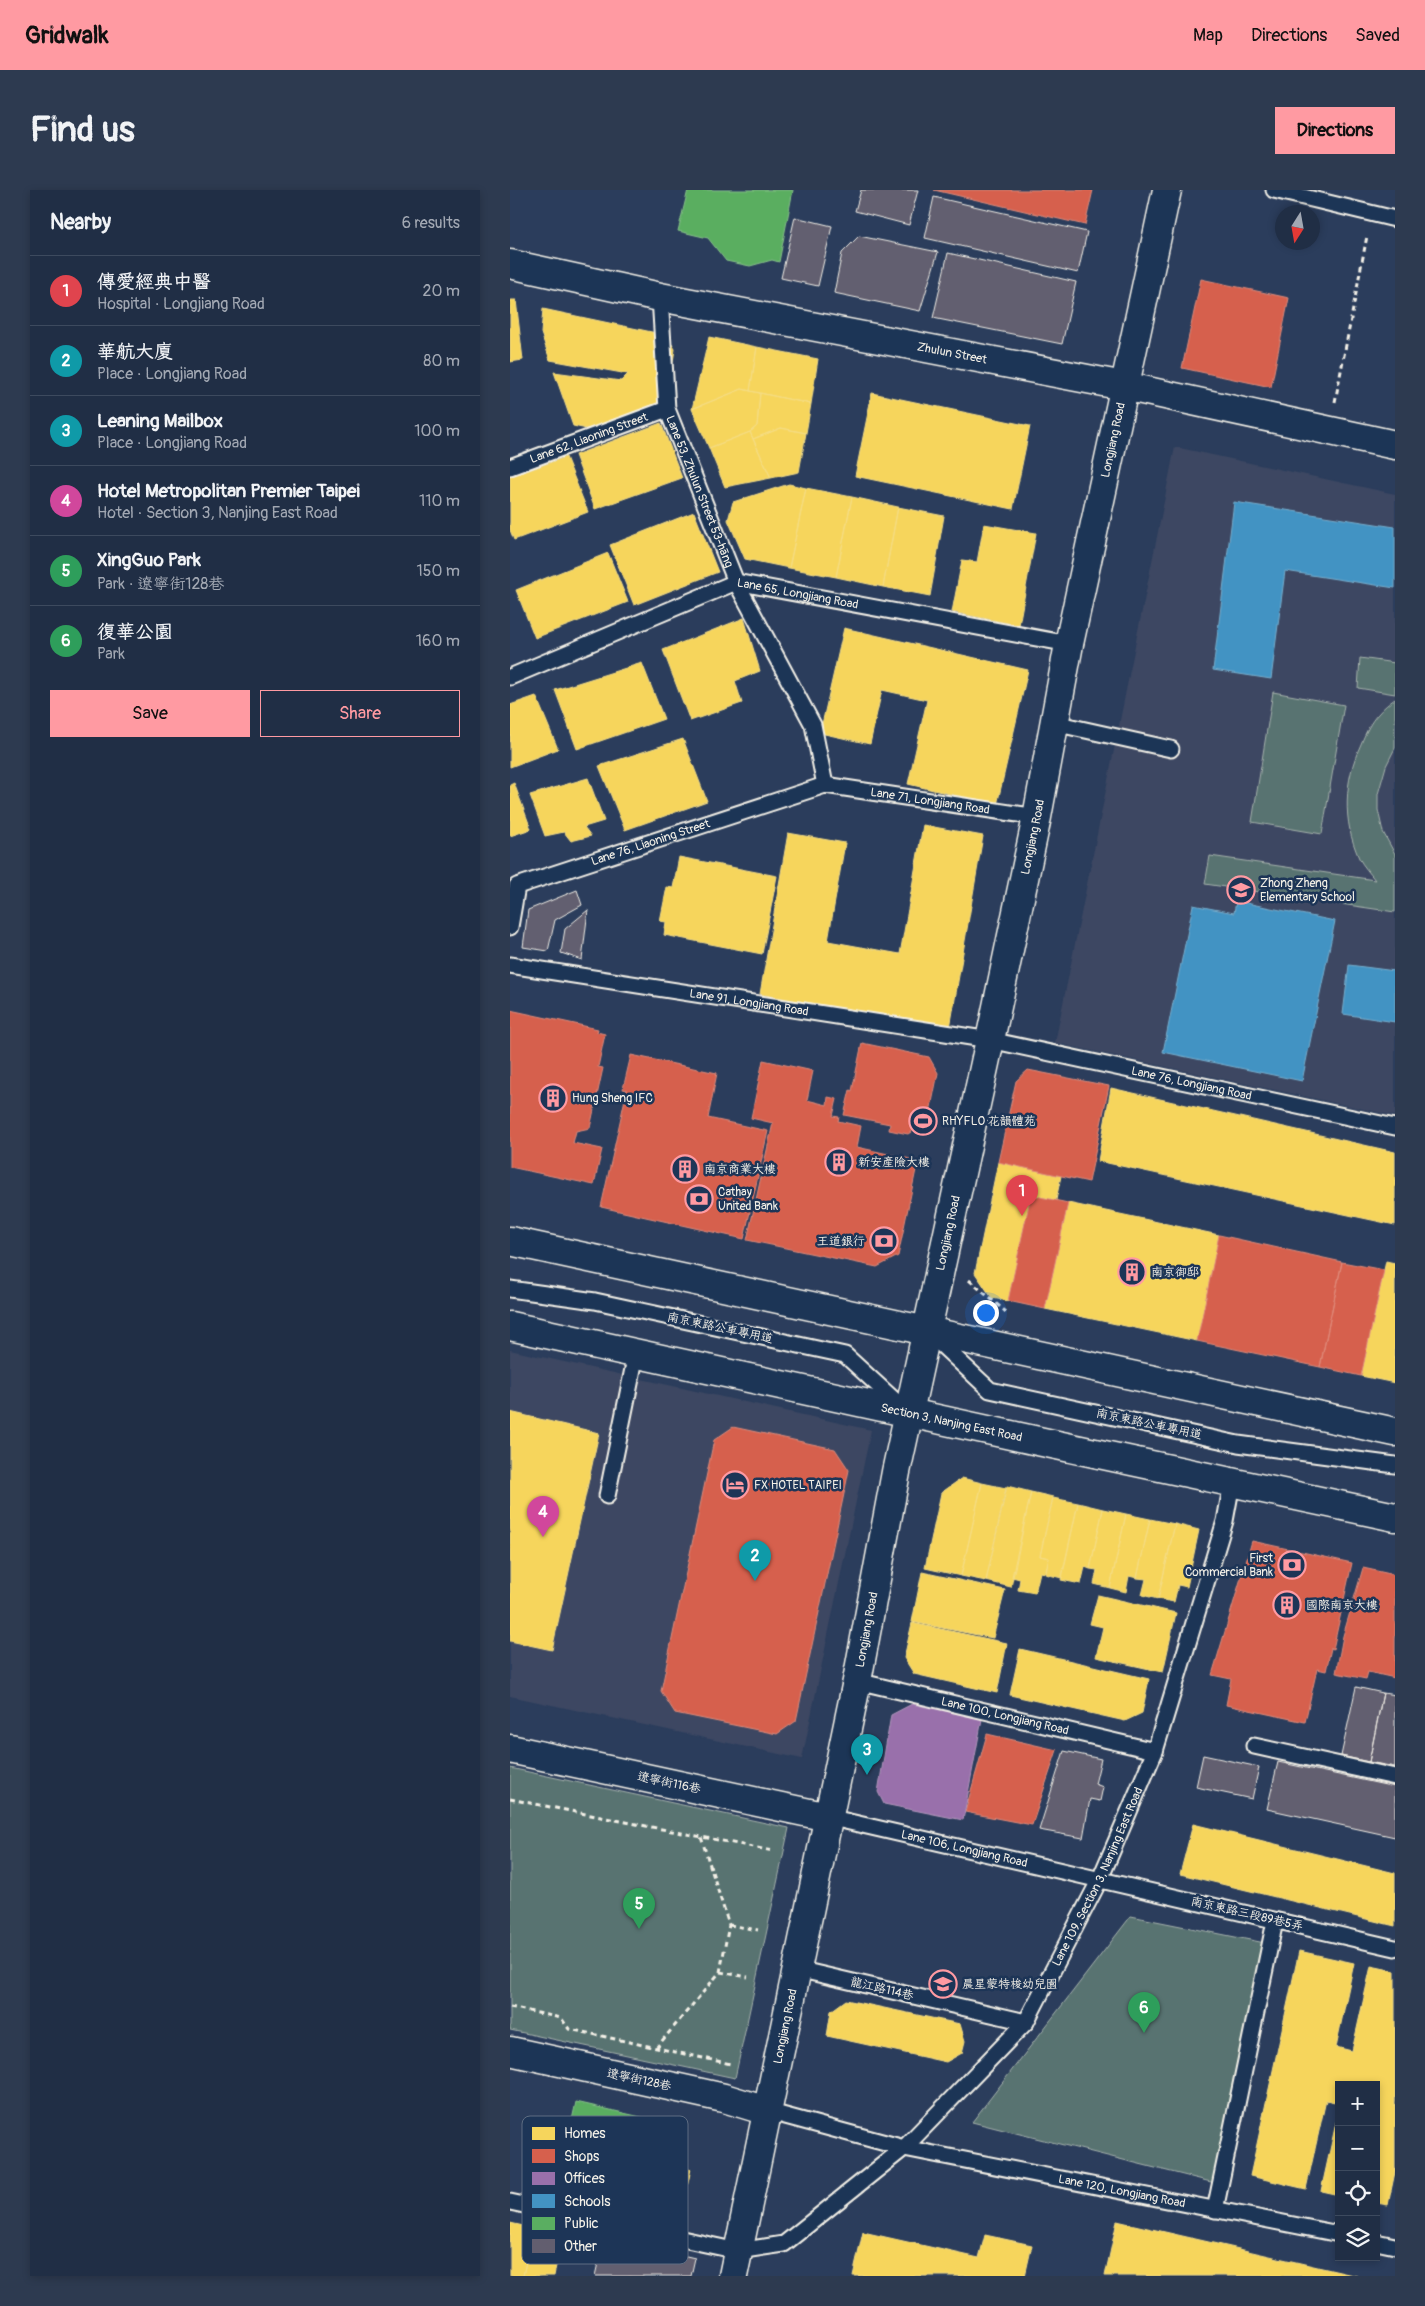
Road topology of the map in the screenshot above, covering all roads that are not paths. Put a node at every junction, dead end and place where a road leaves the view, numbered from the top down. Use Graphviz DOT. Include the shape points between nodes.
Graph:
graph roads {
  1 [pos="1167,190"];
  2 [pos="1274,190"];
  3 [pos="1395,220"];
  4 [pos="510,264"];
  5 [pos="660,297"];
  6 [pos="1124,386"];
  7 [pos="666,409"];
  8 [pos="1395,445"];
  9 [pos="510,467"];
  10 [pos="736,582"];
  11 [pos="1069,644"];
  12 [pos="510,677"];
  13 [pos="1054,723"];
  14 [pos="1171,749"];
  15 [pos="825,785"];
  16 [pos="1037,817"];
  17 [pos="510,927"];
  18 [pos="510,965"];
  19 [pos="990,1040"];
  20 [pos="1395,1127"];
  21 [pos="510,1241"];
  22 [pos="510,1289"];
  23 [pos="510,1326"];
  24 [pos="926,1331"];
  25 [pos="636,1354"];
  26 [pos="909,1413"];
  27 [pos="1395,1432"];
  28 [pos="1395,1465"];
  29 [pos="1232,1482"];
  30 [pos="608,1496"];
  31 [pos="1395,1517"];
  32 [pos="857,1681"];
  33 [pos="1254,1746"];
  34 [pos="510,1749"];
  35 [pos="1155,1751"];
  36 [pos="1395,1777"];
  37 [pos="828,1817"];
  38 [pos="1100,1879"];
  39 [pos="1275,1921"];
  40 [pos="1395,1948"];
  41 [pos="797,1969"];
  42 [pos="1026,2022"];
  43 [pos="510,2051"];
  44 [pos="767,2111"];
  45 [pos="904,2148"];
  46 [pos="1215,2210"];
  47 [pos="1335,2233"];
  48 [pos="1380,2243"];
  49 [pos="1395,2246"];
  50 [pos="688,2249"];
  51 [pos="736,2263"];
  1 -- 6 [label="street, Longjiang Road"];
  2 -- 3 [label="lane"];
  4 -- 5 [label="street, Zhulun Street"];
  5 -- 6 [label="street, Zhulun Street"];
  5 -- 7 [label="lane, Lane 53, Zhulun Street 53-hāng"];
  6 -- 8 [label="street, Zhulun Street"];
  6 -- 11 [label="street, Longjiang Road"];
  7 -- 9 [label="lane, Lane 62, Liaoning Street"];
  7 -- 10 [label="lane, Lane 53, Zhulun Street 53-hāng"];
  10 -- 11 [label="lane, Lane 65, Longjiang Road"];
  10 -- 12 [label="lane, Lane 65, Longjiang Road"];
  10 -- 15 [label="lane, Lane 53, Zhulun Street 53-hāng" via="813,725"];
  11 -- 13 [label="street, Longjiang Road"];
  13 -- 14 [label="lane"];
  13 -- 16 [label="street, Longjiang Road"];
  15 -- 16 [label="lane, Lane 71, Longjiang Road"];
  15 -- 17 [label="lane, Lane 76, Liaoning Street" via="517,886"];
  16 -- 19 [label="street, Longjiang Road"];
  18 -- 19 [label="lane, Lane 91, Longjiang Road"];
  19 -- 20 [label="lane, Lane 76, Longjiang Road"];
  19 -- 24 [label="street, Longjiang Road"];
  21 -- 24 [label="street"];
  22 -- 26 [label="lane, 南京東路公車專用道" via="594,1301 846,1355"];
  23 -- 25 [label="street, Section 3, Nanjing East Road"];
  24 -- 26 [label="street, Longjiang Road"];
  24 -- 27 [label="street"];
  24 -- 28 [label="lane, 南京東路公車專用道" via="990,1390 1238,1444"];
  25 -- 26 [label="street, Section 3, Nanjing East Road"];
  25 -- 30 [label="lane"];
  26 -- 29 [label="street, Section 3, Nanjing East Road"];
  26 -- 32 [label="street, Longjiang Road"];
  29 -- 31 [label="street, Section 3, Nanjing East Road"];
  29 -- 35 [label="lane, Lane 109, Section 3, Nanjing East Road" via="1225,1521"];
  32 -- 35 [label="lane, Lane 100, Longjiang Road"];
  32 -- 37 [label="street, Longjiang Road"];
  33 -- 36 [label="lane"];
  34 -- 37 [label="street, 遼寧街116巷"];
  35 -- 38 [label="lane, Lane 109, Section 3, Nanjing East Road"];
  37 -- 38 [label="lane, Lane 106, Longjiang Road"];
  37 -- 41 [label="street, Longjiang Road"];
  38 -- 39 [label="lane, 南京東路三段89巷5弄"];
  38 -- 42 [label="lane, Lane 109, Section 3, Nanjing East Road"];
  39 -- 40 [label="lane, 南京東路三段89巷5弄"];
  39 -- 46 [label="lane"];
  41 -- 42 [label="lane, 龍江路114巷"];
  41 -- 44 [label="street, Longjiang Road"];
  42 -- 45 [label="lane, Lane 109, Section 3, Nanjing East Road"];
  43 -- 44 [label="street, 遼寧街128巷" via="724,2098"];
  44 -- 45 [label="lane"];
  44 -- 51 [label="street, Longjiang Road"];
  45 -- 46 [label="lane, Lane 120, Longjiang Road"];
  45 -- 51 [label="lane, Lane 109, Section 3, Nanjing East Road" via="784,2244"];
  46 -- 47 [label="lane, Lane 120, Longjiang Road"];
  48 -- 49 [label="lane"];
  50 -- 51 [label="lane"];
}
